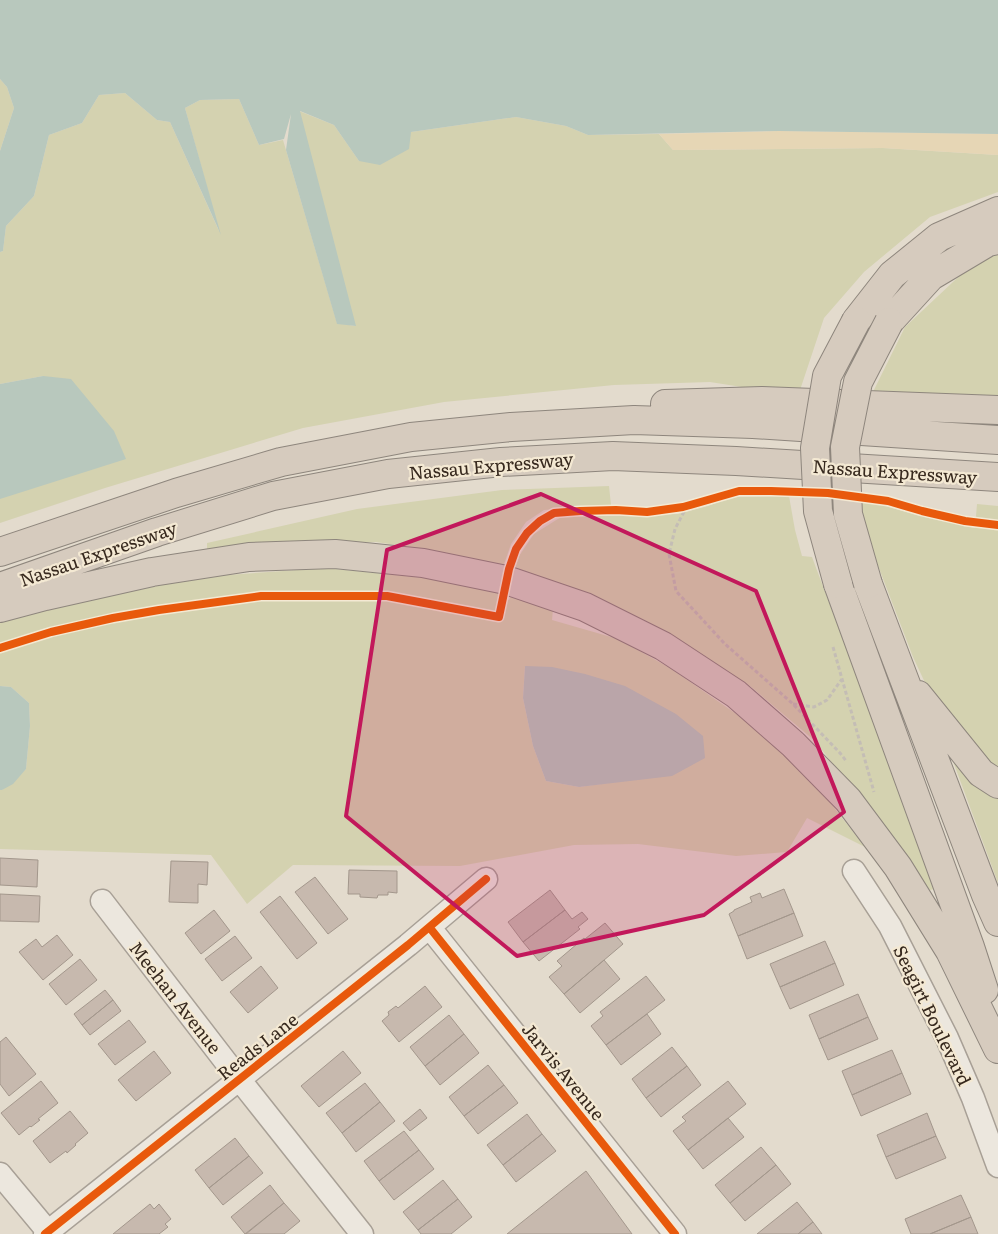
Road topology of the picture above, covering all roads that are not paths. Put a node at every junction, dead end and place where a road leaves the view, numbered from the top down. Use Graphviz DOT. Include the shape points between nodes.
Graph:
graph roads {
  1 [pos="998,211"];
  2 [pos="998,240"];
  3 [pos="998,410"];
  4 [pos="411,437"];
  5 [pos="998,440"];
  6 [pos="998,477"];
  7 [pos="0,552"];
  8 [pos="0,587"];
  9 [pos="0,608"];
  10 [pos="901,673"];
  11 [pos="998,784"];
  12 [pos="854,871"];
  13 [pos="486,879"];
  14 [pos="102,901"];
  15 [pos="998,922"];
  16 [pos="430,928"];
  17 [pos="998,1032"];
  18 [pos="998,1049"];
  19 [pos="240,1079"];
  20 [pos="998,1166"];
  21 [pos="0,1174"];
  22 [pos="48,1233"];
  23 [pos="362,1234"];
  24 [pos="675,1234"];
  1 -- 17 [label="highway, bridge" via="939,236 892,275 856,321 827,376 815,448 818,511 838,584"];
  2 -- 10 [label="highway, bridge" via="988,242 931,276 889,322 858,382 845,447 848,514 868,584"];
  3 -- 4 [label="highway" via="762,401 625,405 507,420"];
  4 -- 5 [label="highway, Nassau Expressway" via="634,420"];
  4 -- 7 [label="highway, Nassau Expressway" via="281,462 176,493"];
  6 -- 8 [label="highway, Nassau Expressway" via="613,456 501,462 388,474 273,496 157,532"];
  9 -- 18 [label="highway" via="152,572 249,557 335,554 423,563 497,578 585,607 663,646 736,694 793,744 848,800 898,866 944,943"];
  10 -- 11 [label="highway" via="980,772"];
  10 -- 15 [label="highway"];
  12 -- 20 [label="street, Seagirt Boulevard" via="890,926 947,1038"];
  13 -- 16 [label="street, Reads Lane"];
  14 -- 19 [label="street, Meehan Avenue"];
  16 -- 19 [label="street, Reads Lane"];
  16 -- 24 [label="street, Jarvis Avenue"];
  19 -- 22 [label="street, Reads Lane"];
  19 -- 23 [label="street, Meehan Avenue"];
  21 -- 22 [label="street"];
}
